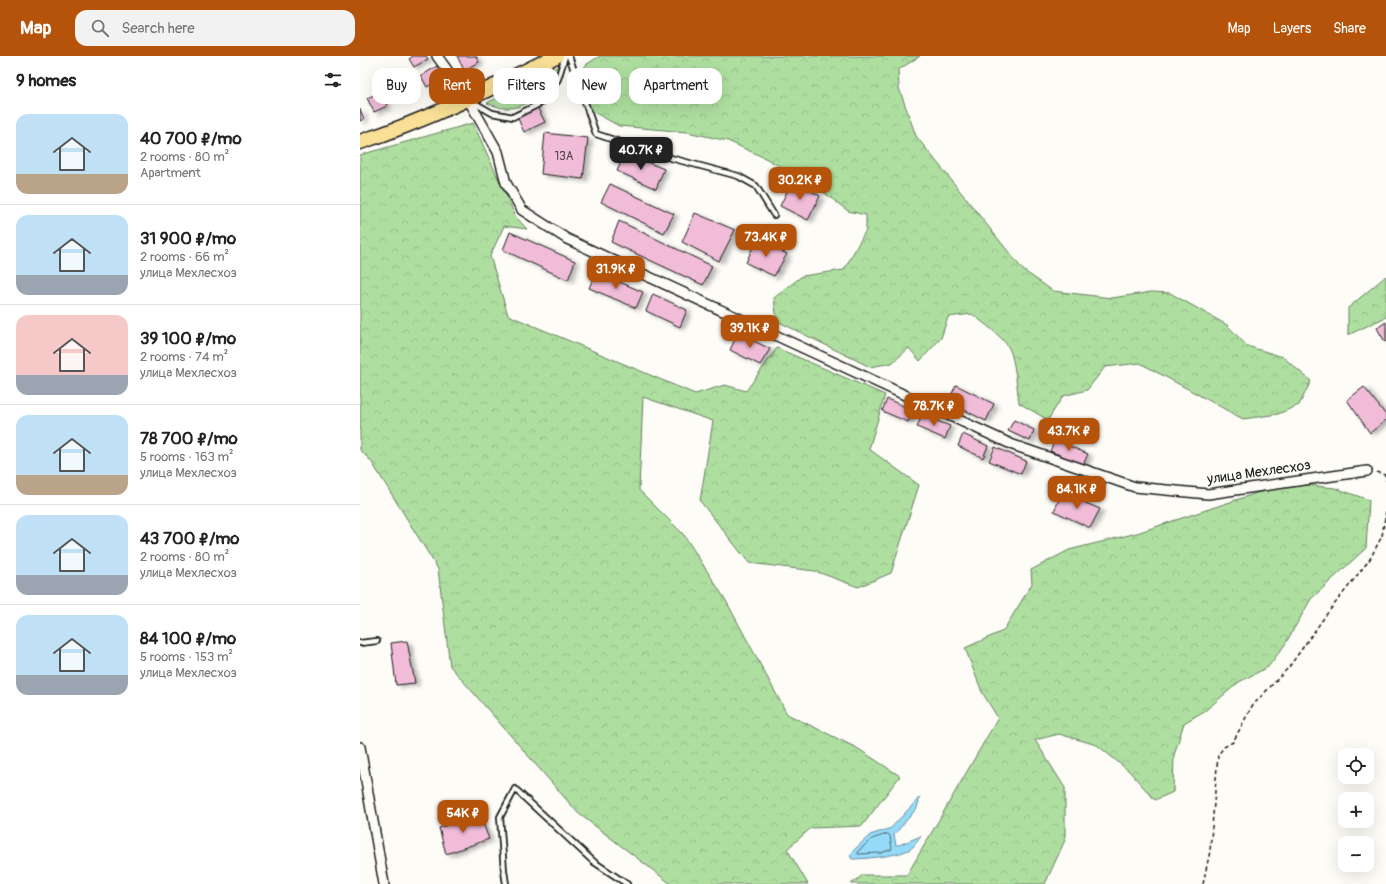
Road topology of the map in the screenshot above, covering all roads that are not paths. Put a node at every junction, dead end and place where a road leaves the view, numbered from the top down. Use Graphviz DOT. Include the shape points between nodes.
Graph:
graph roads {
  1 [pos="437,56"];
  2 [pos="556,56"];
  3 [pos="565,56"];
  4 [pos="569,56"];
  5 [pos="446,68"];
  6 [pos="485,91"];
  7 [pos="457,104"];
  8 [pos="471,104"];
  9 [pos="477,104"];
  10 [pos="360,142"];
  11 [pos="774,216"];
  12 [pos="1368,471"];
  13 [pos="377,641"];
  14 [pos="360,643"];
  15 [pos="360,747"];
  16 [pos="384,884"];
  17 [pos="506,884"];
  18 [pos="627,884"];
  1 -- 5 [label="street, улица Мехлесхоз"];
  2 -- 6 [label="main road"];
  3 -- 9 [label="lane" via="558,79 543,102 513,117 492,113"];
  4 -- 11 [label="lane" via="596,134 656,154 738,176 756,186"];
  7 -- 10 [label="main road"];
  8 -- 12 [label="street, улица Мехлесхоз" via="498,152 506,183 522,210 561,235 1013,444 1135,487 1208,494"];
  13 -- 14 [label="lane"];
  15 -- 16 [label="street"];
  17 -- 18 [label="lane" via="500,817 515,789 594,862"];
}
